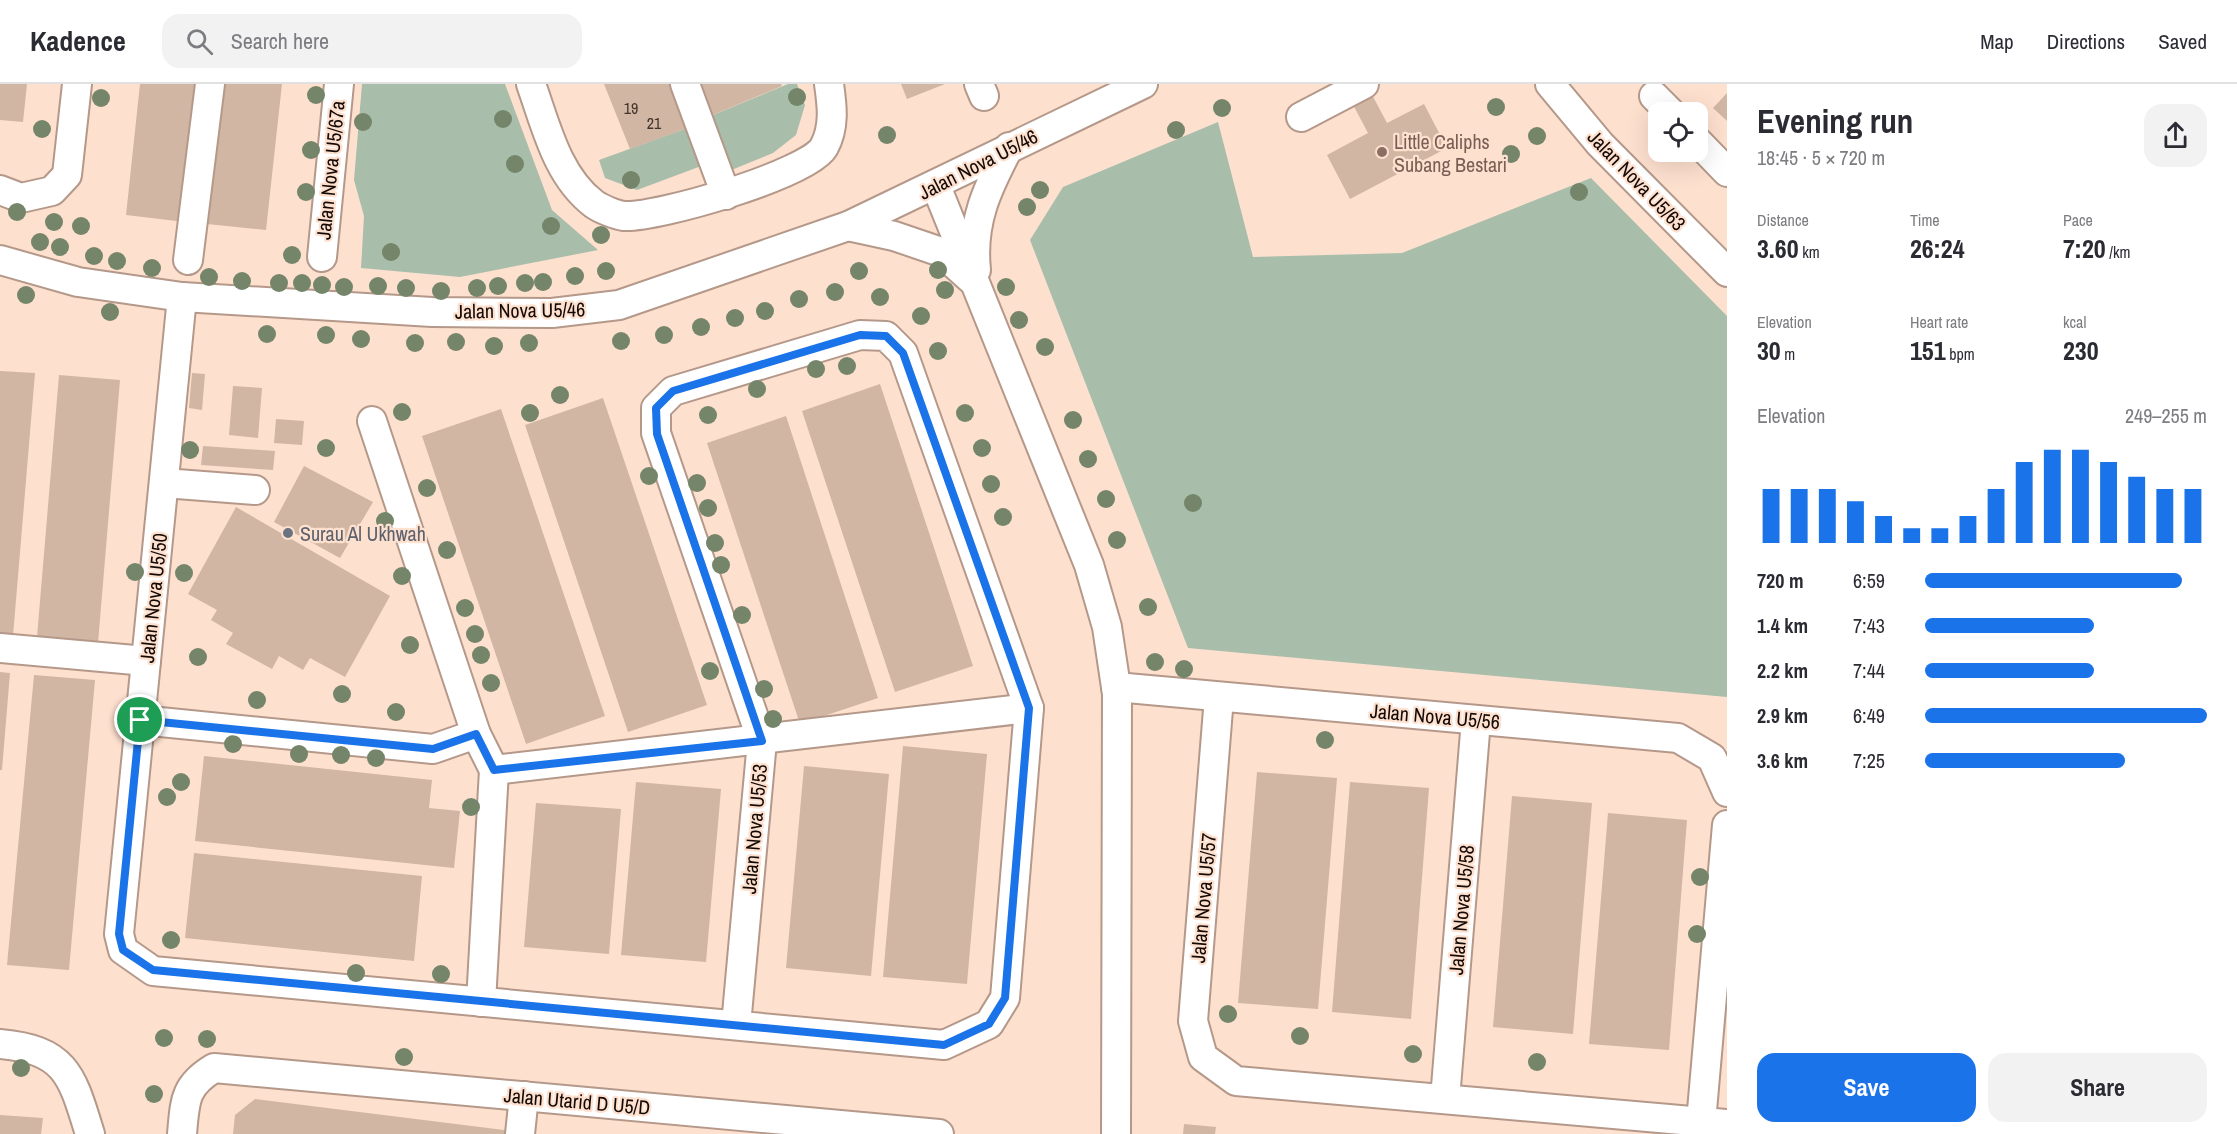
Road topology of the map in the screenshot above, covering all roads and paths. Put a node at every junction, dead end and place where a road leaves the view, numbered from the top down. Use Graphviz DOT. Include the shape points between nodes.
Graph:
graph roads {
  1 [pos="77,84"];
  2 [pos="210,84"];
  3 [pos="339,84"];
  4 [pos="531,84"];
  5 [pos="685,84"];
  6 [pos="829,84"];
  7 [pos="1143,84"];
  8 [pos="1550,84"];
  9 [pos="1355,86"];
  10 [pos="1301,117"];
  11 [pos="1009,147"];
  12 [pos="1708,152"];
  13 [pos="1727,172"];
  14 [pos="936,186"];
  15 [pos="0,190"];
  16 [pos="726,195"];
  17 [pos="848,226"];
  18 [pos="322,257"];
  19 [pos="0,260"];
  20 [pos="188,260"];
  21 [pos="1727,272"];
  22 [pos="977,285"];
  23 [pos="182,297"];
  24 [pos="372,421"];
  25 [pos="164,483"];
  26 [pos="255,490"];
  27 [pos="0,648"];
  28 [pos="146,661"];
  29 [pos="1116,687"];
  30 [pos="1219,697"];
  31 [pos="1029,708"];
  32 [pos="140,720"];
  33 [pos="1476,720"];
  34 [pos="476,734"];
  35 [pos="762,741"];
  36 [pos="494,770"];
  37 [pos="1727,792"];
  38 [pos="1727,825"];
  39 [pos="481,1002"];
  40 [pos="736,1025"];
  41 [pos="0,1044"];
  42 [pos="524,1096"];
  43 [pos="1445,1099"];
  44 [pos="1714,1123"];
  45 [pos="877,1131"];
  46 [pos="90,1134"];
  47 [pos="182,1134"];
  48 [pos="520,1134"];
  49 [pos="939,1134"];
  50 [pos="1116,1134"];
  1 -- 15 [label="street" via="67,175 52,191 21,198"];
  2 -- 20 [label="street"];
  3 -- 18 [label="street, Jalan Nova U5/67a"];
  4 -- 16 [label="street" via="558,157 575,186 596,205 622,216 654,213"];
  5 -- 16 [label="street"];
  6 -- 16 [label="street" via="832,127 824,149 804,164"];
  7 -- 11 [label="street, Jalan Nova U5/46"];
  8 -- 21 [label="street, Jalan Nova U5/63" via="1600,144"];
  9 -- 10 [label="street"];
  11 -- 14 [label="street, Jalan Nova U5/46"];
  11 -- 22 [label="street" via="984,196 973,245"];
  12 -- 13 [label="street"];
  14 -- 17 [label="street, Jalan Nova U5/46"];
  14 -- 22 [label="street"];
  17 -- 22 [label="street" via="941,252"];
  17 -- 23 [label="street, Jalan Nova U5/46" via="620,305 552,313 432,312"];
  19 -- 23 [label="street, Jalan Nova U5/46" via="78,282"];
  22 -- 29 [label="street" via="1089,565 1107,627"];
  23 -- 25 [label="street, Jalan Nova U5/50"];
  24 -- 34 [label="street"];
  25 -- 26 [label="street"];
  25 -- 28 [label="street, Jalan Nova U5/50"];
  27 -- 28 [label="street"];
  28 -- 32 [label="street, Jalan Nova U5/50"];
  29 -- 30 [label="street, Jalan Nova U5/56"];
  29 -- 50 [label="street"];
  30 -- 33 [label="street, Jalan Nova U5/56"];
  30 -- 43 [label="street, Jalan Nova U5/57" via="1193,1021 1203,1057 1236,1081"];
  31 -- 35 [label="street"];
  31 -- 35 [label="street, Jalan Nova U5/53" via="903,353 886,336 860,335 673,391 656,408 657,434"];
  31 -- 40 [label="street" via="1005,998 989,1024 944,1045"];
  32 -- 34 [label="street" via="433,749"];
  32 -- 39 [label="street, Jalan Nova U5/50" via="119,934 123,950 153,970"];
  33 -- 37 [label="street, Jalan Nova U5/56" via="1678,738 1712,758"];
  33 -- 43 [label="street, Jalan Nova U5/58"];
  34 -- 36 [label="street"];
  35 -- 36 [label="street"];
  35 -- 40 [label="street, Jalan Nova U5/53"];
  36 -- 39 [label="street"];
  38 -- 44 [label="street"];
  39 -- 40 [label="street"];
  41 -- 46 [label="street" via="31,1047 56,1060 75,1087"];
  42 -- 45 [label="street, Jalan Utarid D U5/D"];
  42 -- 47 [label="street, Jalan Utarid D U5/D" via="214,1068 197,1078 186,1099"];
  42 -- 48 [label="street"];
  43 -- 44 [label="street"];
  45 -- 49 [label="street, Jalan Utarid D U5/D"];
}
